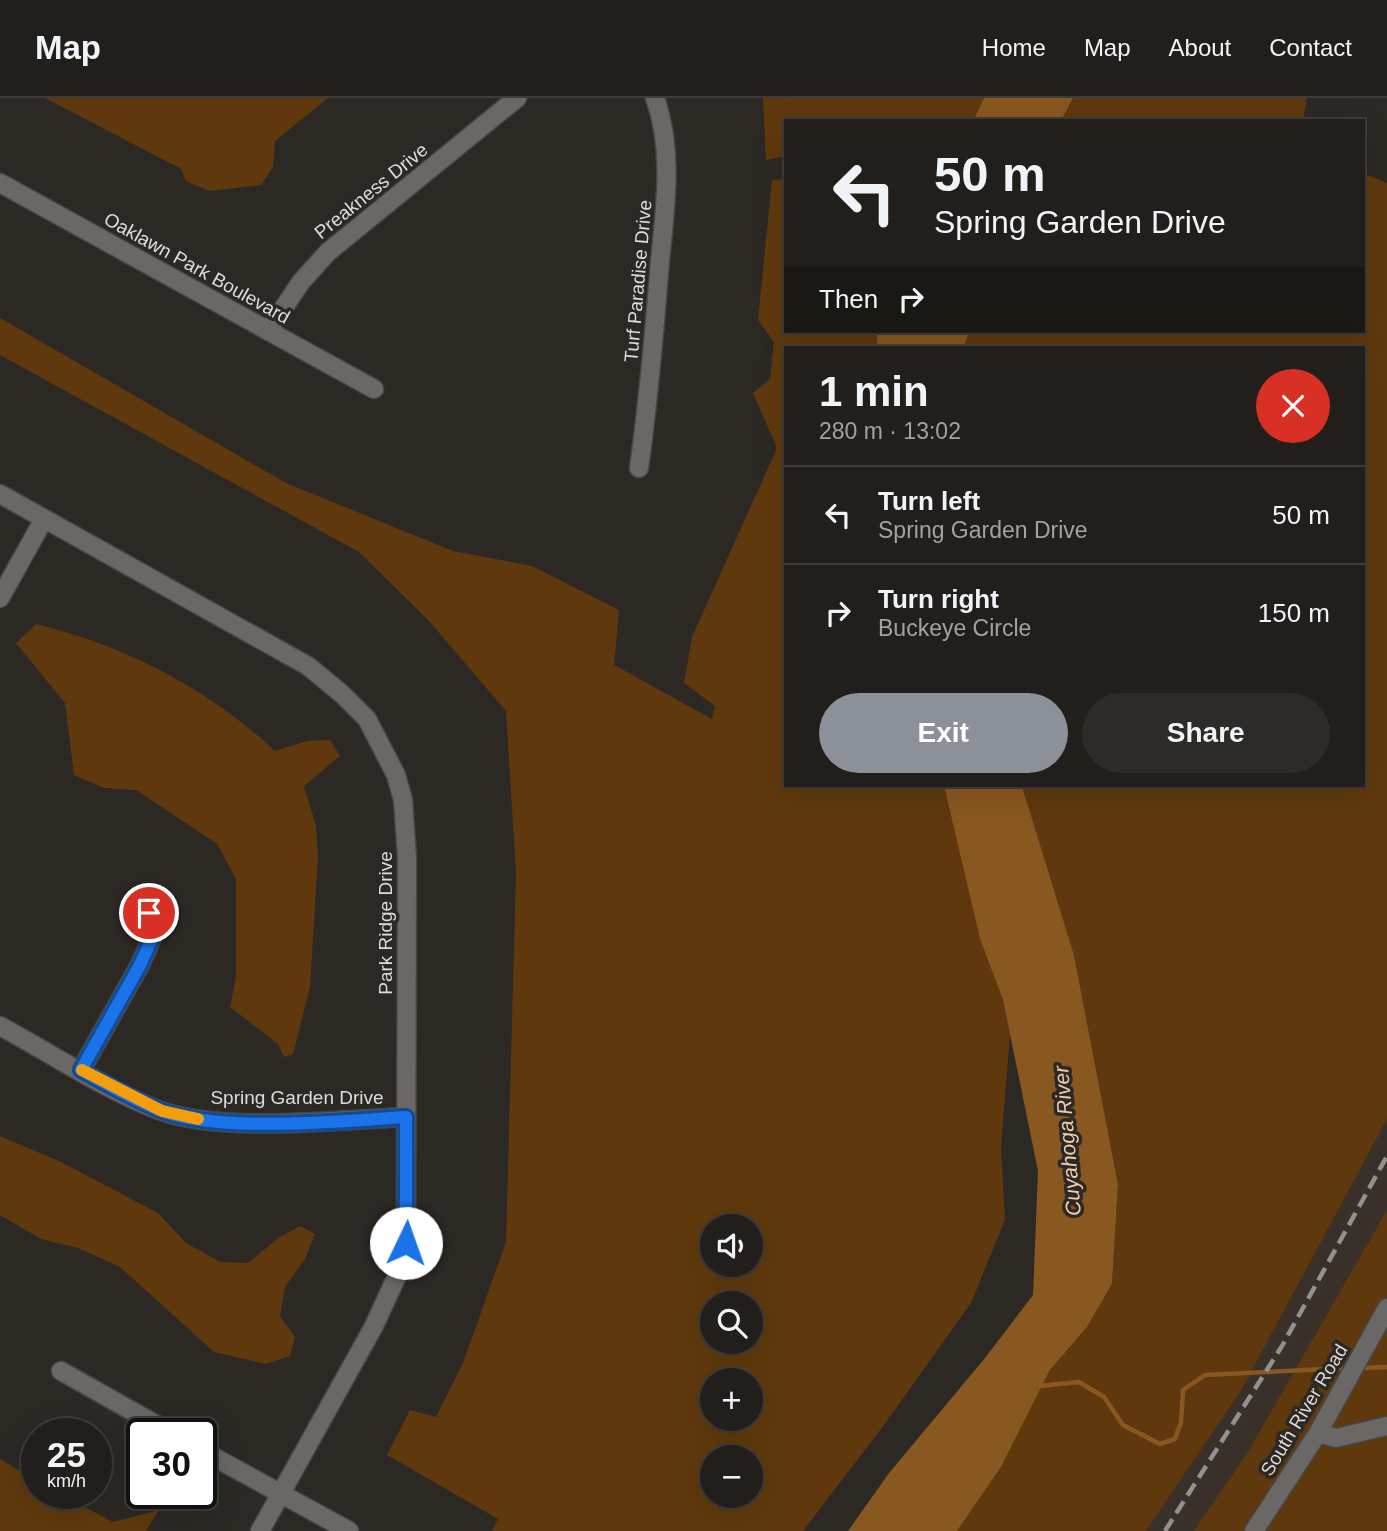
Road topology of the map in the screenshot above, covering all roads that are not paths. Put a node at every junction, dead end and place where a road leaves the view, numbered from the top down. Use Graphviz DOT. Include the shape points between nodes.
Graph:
graph roads {
  1 [pos="517,98"];
  2 [pos="655,98"];
  3 [pos="0,183"];
  4 [pos="268,331"];
  5 [pos="374,389"];
  6 [pos="639,468"];
  7 [pos="0,494"];
  8 [pos="44,519"];
  9 [pos="0,598"];
  10 [pos="149,913"];
  11 [pos="0,1026"];
  12 [pos="81,1070"];
  13 [pos="406,1117"];
  14 [pos="1385,1310"];
  15 [pos="61,1371"];
  16 [pos="144,1418"];
  17 [pos="1387,1426"];
  18 [pos="1318,1433"];
  19 [pos="217,1459"];
  20 [pos="280,1494"];
  21 [pos="260,1531"];
  22 [pos="349,1531"];
  23 [pos="1254,1531"];
  1 -- 4 [label="street, Preakness Drive" via="328,252"];
  2 -- 6 [label="street, Turf Paradise Drive" via="666,146 667,183"];
  3 -- 4 [label="street, Oaklawn Park Boulevard"];
  4 -- 5 [label="street, Oaklawn Park Boulevard"];
  7 -- 8 [label="street, Park Ridge Drive"];
  8 -- 9 [label="street"];
  8 -- 13 [label="street, Park Ridge Drive" via="308,666 342,694 373,730 391,763 403,800"];
  10 -- 12 [label="street" via="152,938"];
  11 -- 12 [label="street, Spring Garden Drive"];
  12 -- 13 [label="street, Spring Garden Drive" via="140,1101 186,1118 301,1122"];
  13 -- 20 [label="street, Park Ridge Drive" via="408,1204 402,1265 374,1326"];
  14 -- 18 [label="street, South River Road"];
  15 -- 16 [label="street"];
  17 -- 18 [label="street" via="1336,1438"];
  18 -- 23 [label="street, South River Road"];
  19 -- 20 [label="street"];
  20 -- 21 [label="street, Park Ridge Drive"];
  20 -- 22 [label="street"];
}
